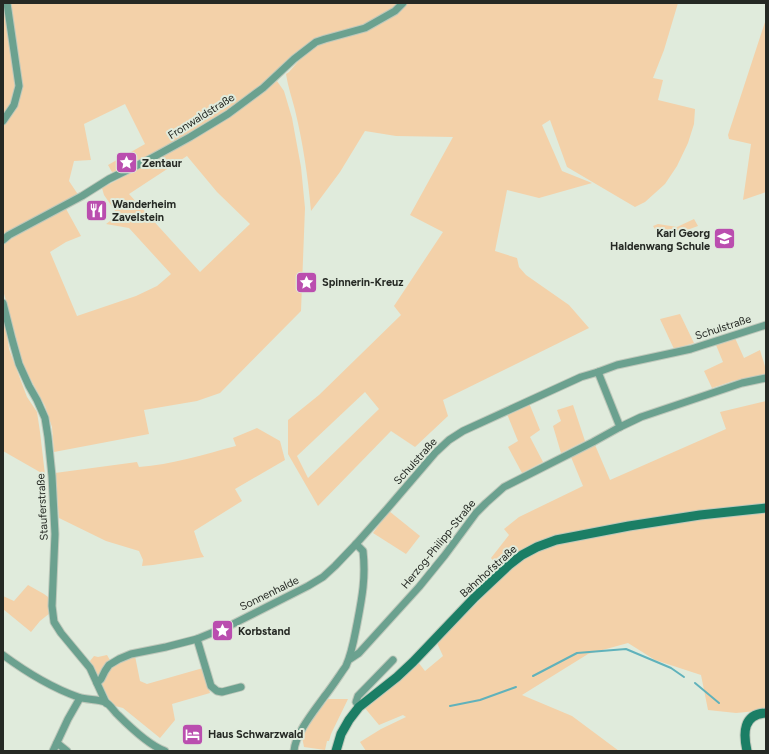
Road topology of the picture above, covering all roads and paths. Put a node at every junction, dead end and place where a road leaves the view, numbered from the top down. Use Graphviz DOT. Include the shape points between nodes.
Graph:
graph roads {
  1 [pos="7,3"];
  2 [pos="403,3"];
  3 [pos="3,121"];
  4 [pos="3,240"];
  5 [pos="3,303"];
  6 [pos="766,325"];
  7 [pos="598,372"];
  8 [pos="766,378"];
  9 [pos="620,427"];
  10 [pos="766,508"];
  11 [pos="356,544"];
  12 [pos="197,639"];
  13 [pos="3,655"];
  14 [pos="350,658"];
  15 [pos="393,660"];
  16 [pos="97,683"];
  17 [pos="241,687"];
  18 [pos="80,698"];
  19 [pos="106,702"];
  20 [pos="359,707"];
  21 [pos="766,713"];
  22 [pos="57,744"];
  23 [pos="53,751"];
  24 [pos="68,751"];
  25 [pos="165,751"];
  26 [pos="294,751"];
  27 [pos="336,751"];
  28 [pos="747,751"];
  1 -- 3 [label="street" via="19,86 14,105"];
  2 -- 4 [label="street, Fronwaldstraße" via="365,28 316,42 294,58 263,88 228,114 184,141 109,179"];
  5 -- 16 [label="street, Stauferstraße" via="20,364 45,418 55,534 52,606 54,622 90,668"];
  6 -- 7 [label="street, Schulstraße" via="691,349 617,365"];
  7 -- 9 [label="street"];
  7 -- 11 [label="street, Schulstraße" via="504,411 458,434 435,453"];
  8 -- 9 [label="street, Herzog-Philipp-Straße" via="714,392 641,417"];
  9 -- 14 [label="street, Herzog-Philipp-Straße" via="504,487 476,513 419,587 359,653"];
  10 -- 20 [label="street, Bahnhofstraße" via="629,526 556,540 536,547 509,565 413,662"];
  11 -- 12 [label="street, Sonnenhalde" via="335,566 308,586 231,625"];
  11 -- 14 [label="street" via="364,551 364,579"];
  12 -- 16 [label="street, Sonnenhalde" via="119,659 109,665"];
  12 -- 17 [label="street" via="211,686 222,692"];
  13 -- 18 [label="street" via="44,682"];
  14 -- 26 [label="street" via="308,721"];
  15 -- 20 [label="street" via="358,696 356,702"];
  16 -- 19 [label="street, Stauferstraße"];
  18 -- 19 [label="street"];
  18 -- 22 [label="street"];
  19 -- 25 [label="street, Stauferstraße" via="143,737"];
  20 -- 27 [label="street, Bahnhofstraße" via="341,734"];
  21 -- 28 [label="street" via="752,718 746,727 744,734"];
  22 -- 23 [label="street"];
  22 -- 24 [label="street"];
}
